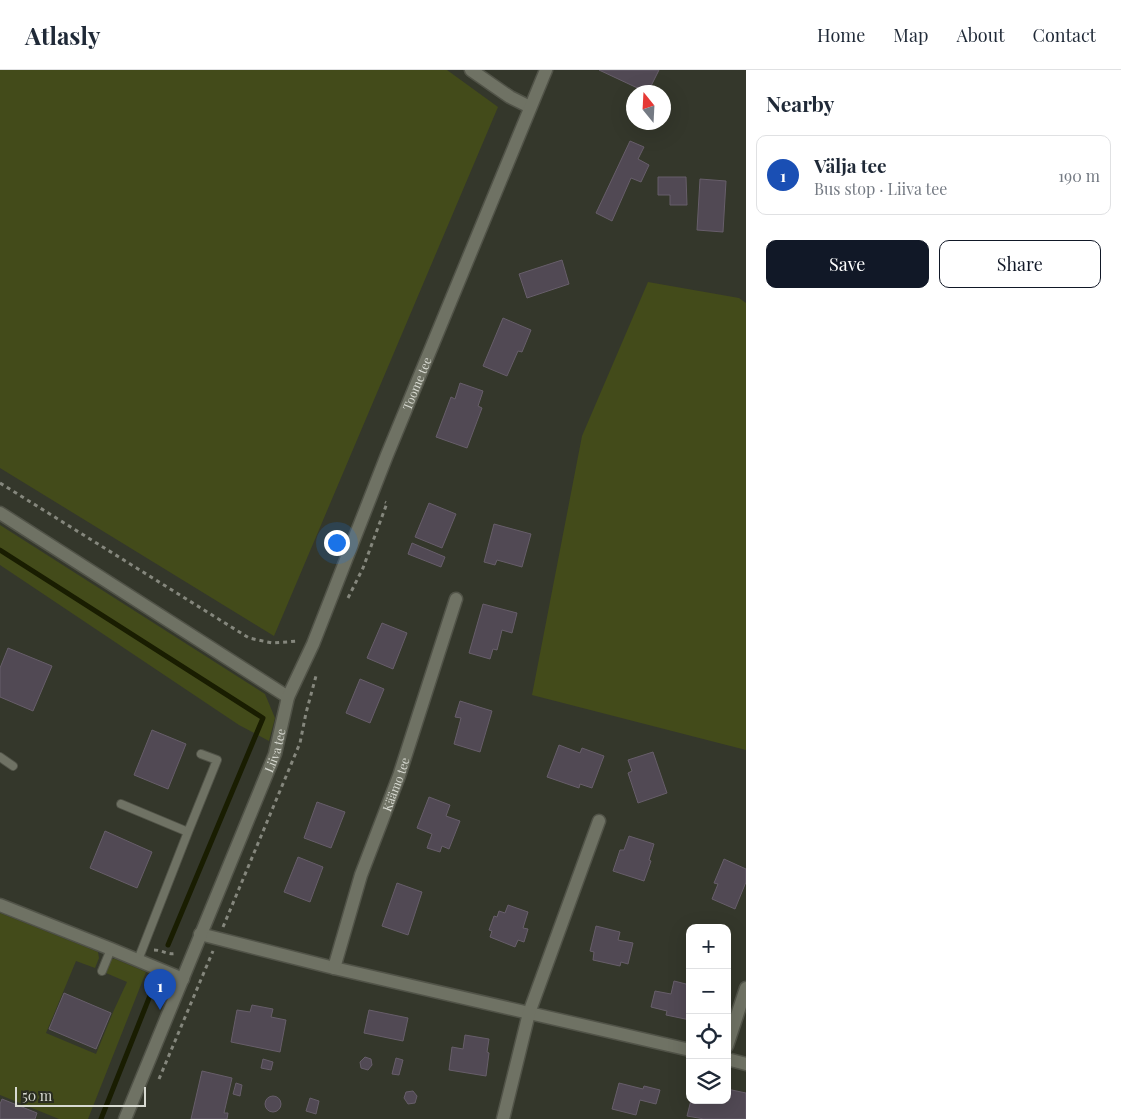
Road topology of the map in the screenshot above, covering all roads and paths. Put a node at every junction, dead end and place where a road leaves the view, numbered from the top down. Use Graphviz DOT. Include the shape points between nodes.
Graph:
graph roads {
  1 [pos="471,70"];
  2 [pos="546,70"];
  3 [pos="530,107"];
  4 [pos="0,483"];
  5 [pos="0,513"];
  6 [pos="456,599"];
  7 [pos="313,644"];
  8 [pos="288,697"];
  9 [pos="201,754"];
  10 [pos="0,757"];
  11 [pos="13,766"];
  12 [pos="122,804"];
  13 [pos="599,821"];
  14 [pos="188,832"];
  15 [pos="0,905"];
  16 [pos="200,934"];
  17 [pos="111,948"];
  18 [pos="138,960"];
  19 [pos="334,968"];
  20 [pos="102,971"];
  21 [pos="183,979"];
  22 [pos="746,988"];
  23 [pos="529,1014"];
  24 [pos="731,1034"];
  25 [pos="686,1049"];
  26 [pos="731,1060"];
  27 [pos="746,1064"];
  28 [pos="125,1119"];
  29 [pos="503,1119"];
  1 -- 3 [label="street"];
  2 -- 3 [label="street, Toome tee"];
  3 -- 7 [label="street, Toome tee"];
  4 -- 7 [label="path" via="249,638 272,643 300,641"];
  5 -- 8 [label="street"];
  6 -- 19 [label="street, Käämo tee" via="399,776 361,875"];
  7 -- 8 [label="street, Toome tee"];
  8 -- 16 [label="street, Liiva tee" via="275,754"];
  9 -- 14 [label="lane" via="218,760"];
  10 -- 11 [label="lane"];
  12 -- 14 [label="lane"];
  13 -- 23 [label="street"];
  14 -- 18 [label="lane"];
  15 -- 17 [label="street"];
  16 -- 19 [label="street"];
  16 -- 21 [label="street, Liiva tee"];
  17 -- 18 [label="street"];
  17 -- 20 [label="lane"];
  18 -- 21 [label="street"];
  19 -- 23 [label="street"];
  21 -- 28 [label="street, Liiva tee"];
  22 -- 24 [label="street"];
  23 -- 25 [label="street"];
  23 -- 29 [label="street"];
  26 -- 27 [label="street"];
}
